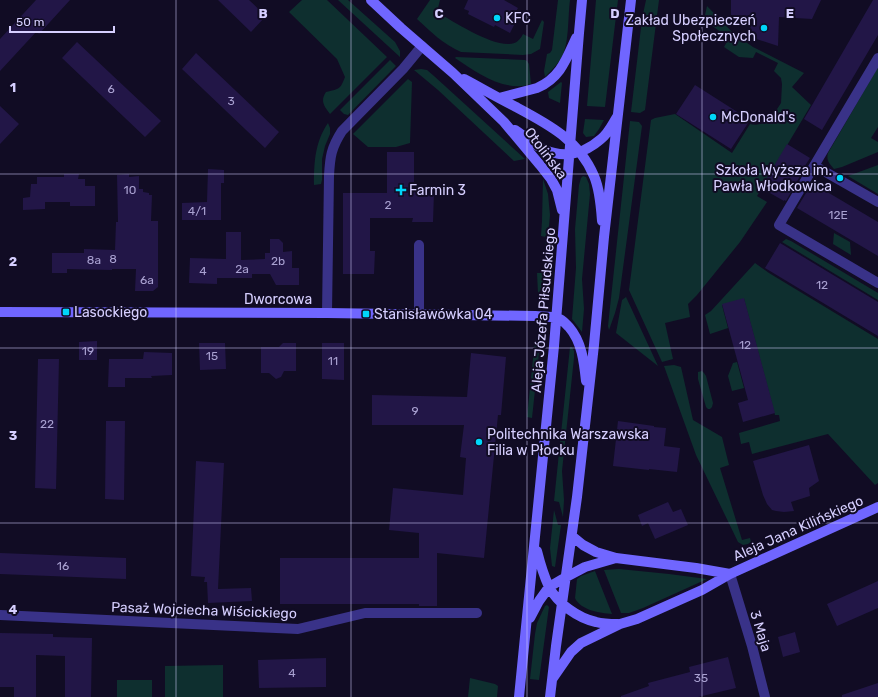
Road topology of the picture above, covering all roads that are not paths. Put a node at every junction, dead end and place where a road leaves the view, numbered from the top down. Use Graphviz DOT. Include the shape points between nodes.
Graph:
graph roads {
  1 [pos="371,0"];
  2 [pos="582,0"];
  3 [pos="631,0"];
  4 [pos="579,33"];
  5 [pos="422,46"];
  6 [pos="878,58"];
  7 [pos="453,74"];
  8 [pos="499,98"];
  9 [pos="618,116"];
  10 [pos="504,122"];
  11 [pos="571,142"];
  12 [pos="580,152"];
  13 [pos="570,155"];
  14 [pos="814,166"];
  15 [pos="878,202"];
  16 [pos="564,228"];
  17 [pos="604,237"];
  18 [pos="420,245"];
  19 [pos="878,283"];
  20 [pos="0,312"];
  21 [pos="327,313"];
  22 [pos="419,315"];
  23 [pos="557,318"];
  24 [pos="588,401"];
  25 [pos="878,507"];
  26 [pos="572,536"];
  27 [pos="535,544"];
  28 [pos="616,558"];
  29 [pos="730,574"];
  30 [pos="566,577"];
  31 [pos="549,587"];
  32 [pos="562,603"];
  33 [pos="477,613"];
  34 [pos="0,615"];
  35 [pos="527,623"];
  36 [pos="620,624"];
  37 [pos="552,680"];
  38 [pos="551,695"];
  39 [pos="519,697"];
  40 [pos="765,697"];
  1 -- 5 [label="main road, Otolińska"];
  2 -- 4 [label="main road, Aleja Józefa Piłsudskiego"];
  3 -- 9 [label="main road"];
  4 -- 8 [label="main road" via="563,67 552,79 537,88"];
  4 -- 11 [label="main road, Aleja Józefa Piłsudskiego"];
  5 -- 7 [label="main road, Otolińska"];
  5 -- 21 [label="street" via="335,141 329,176"];
  6 -- 14 [label="street"];
  7 -- 8 [label="main road, Otolińska"];
  7 -- 10 [label="main road, Otolińska"];
  8 -- 11 [label="main road, Otolińska" via="545,122"];
  9 -- 12 [label="main road, Otolińska" via="602,139"];
  9 -- 17 [label="main road"];
  10 -- 13 [label="main road, Otolińska" via="543,149"];
  10 -- 16 [label="main road, Otolińska" via="540,164 557,190"];
  11 -- 12 [label="main road, Otolińska"];
  11 -- 13 [label="main road, Aleja Józefa Piłsudskiego"];
  12 -- 13 [label="main road, Otolińska"];
  12 -- 17 [label="main road, Otolińska" via="587,160 595,178"];
  13 -- 16 [label="main road, Aleja Józefa Piłsudskiego"];
  14 -- 15 [label="street"];
  14 -- 19 [label="street" via="780,225"];
  16 -- 23 [label="main road, Aleja Józefa Piłsudskiego"];
  17 -- 24 [label="main road"];
  18 -- 22 [label="street"];
  20 -- 21 [label="main road, Dworcowa"];
  21 -- 22 [label="main road, Dworcowa"];
  22 -- 23 [label="main road, Dworcowa"];
  23 -- 24 [label="main road" via="566,324 578,341 584,360"];
  23 -- 27 [label="main road, Aleja Józefa Piłsudskiego"];
  24 -- 26 [label="main road"];
  25 -- 29 [label="main road, Aleja Jana Kilińskiego"];
  26 -- 28 [label="main road, Aleja Jana Kilińskiego" via="596,552"];
  26 -- 30 [label="main road"];
  27 -- 31 [label="main road"];
  27 -- 35 [label="main road, Aleja Józefa Piłsudskiego"];
  28 -- 29 [label="main road, Aleja Jana Kilińskiego"];
  28 -- 30 [label="main road" via="585,567"];
  29 -- 36 [label="main road, Aleja Jana Kilińskiego" via="702,590"];
  29 -- 40 [label="street, 3 Maja"];
  30 -- 31 [label="main road"];
  30 -- 32 [label="main road"];
  31 -- 32 [label="main road"];
  31 -- 35 [label="main road"];
  32 -- 36 [label="main road" via="573,612 589,619"];
  32 -- 37 [label="main road"];
  33 -- 34 [label="street, Pasaż Wojciecha Wiścickiego" via="365,613 298,629"];
  35 -- 39 [label="main road, Aleja Józefa Piłsudskiego"];
  36 -- 37 [label="main road" via="581,643 566,658"];
  37 -- 38 [label="main road"];
}
